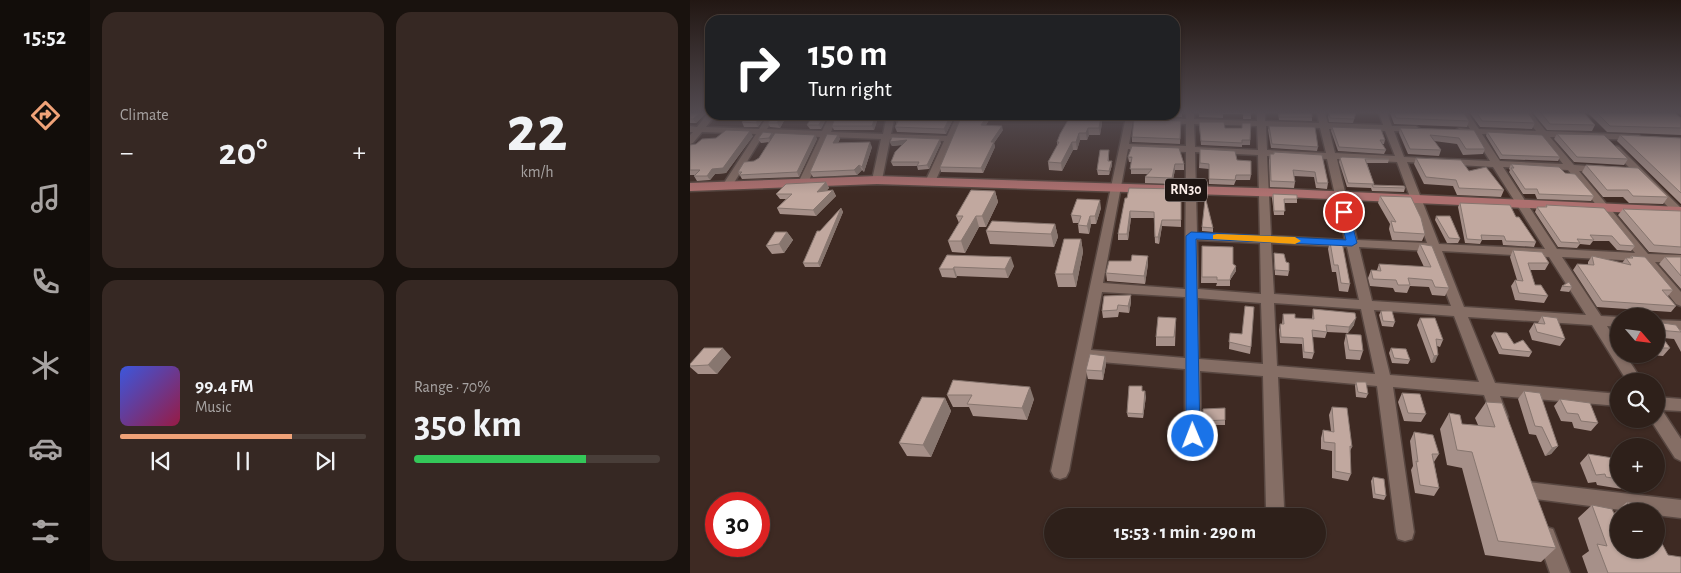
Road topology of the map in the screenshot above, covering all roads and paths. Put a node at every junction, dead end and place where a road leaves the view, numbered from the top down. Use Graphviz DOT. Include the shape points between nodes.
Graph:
graph roads {
  1 [pos="757,140"];
  2 [pos="822,140"];
  3 [pos="886,140"];
  4 [pos="945,140"];
  5 [pos="950,140"];
  6 [pos="1125,140"];
  7 [pos="1190,140"];
  8 [pos="1263,140"];
  9 [pos="1327,140"];
  10 [pos="1393,140"];
  11 [pos="1481,140"];
  12 [pos="1549,140"];
  13 [pos="1607,140"];
  14 [pos="1124,146"];
  15 [pos="1190,148"];
  16 [pos="1263,152"];
  17 [pos="1331,155"];
  18 [pos="1400,159"];
  19 [pos="1497,164"];
  20 [pos="1571,167"];
  21 [pos="1637,170"];
  22 [pos="877,180"];
  23 [pos="930,182"];
  24 [pos="803,183"];
  25 [pos="727,186"];
  26 [pos="690,187"];
  27 [pos="1116,188"];
  28 [pos="1191,190"];
  29 [pos="1264,193"];
  30 [pos="1340,196"];
  31 [pos="1416,199"];
  32 [pos="1523,205"];
  33 [pos="1605,208"];
  34 [pos="1680,212"];
  35 [pos="1191,236"];
  36 [pos="1266,239"];
  37 [pos="1352,243"];
  38 [pos="1434,247"];
  39 [pos="1554,254"];
  40 [pos="1646,258"];
  41 [pos="1681,259"];
  42 [pos="1096,287"];
  43 [pos="1192,293"];
  44 [pos="1268,298"];
  45 [pos="1681,300"];
  46 [pos="1366,304"];
  47 [pos="1459,311"];
  48 [pos="1597,321"];
  49 [pos="1610,322"];
  50 [pos="1665,325"];
  51 [pos="1681,326"];
  52 [pos="1082,355"];
  53 [pos="1192,364"];
  54 [pos="1270,370"];
  55 [pos="1630,373"];
  56 [pos="1384,379"];
  57 [pos="1489,388"];
  58 [pos="1610,399"];
  59 [pos="1665,404"];
  60 [pos="1681,405"];
  61 [pos="1665,428"];
  62 [pos="1507,434"];
  63 [pos="1193,436"];
  64 [pos="1681,453"];
  65 [pos="1060,471"];
  66 [pos="1275,507"];
  67 [pos="1535,508"];
  68 [pos="1681,509"];
  69 [pos="1542,527"];
  70 [pos="1406,532"];
  71 [pos="1560,573"];
  1 -- 25 [label="street"];
  2 -- 24 [label="street"];
  3 -- 22 [label="street"];
  4 -- 5 [label="street"];
  5 -- 23 [label="street"];
  6 -- 14 [label="street"];
  7 -- 15 [label="street"];
  8 -- 16 [label="street"];
  9 -- 17 [label="street"];
  10 -- 18 [label="street"];
  11 -- 19 [label="street"];
  12 -- 20 [label="street"];
  13 -- 21 [label="street"];
  14 -- 15 [label="street"];
  14 -- 27 [label="street"];
  15 -- 16 [label="street"];
  15 -- 28 [label="street"];
  16 -- 17 [label="street"];
  16 -- 29 [label="street"];
  17 -- 18 [label="street"];
  17 -- 30 [label="street"];
  18 -- 19 [label="street"];
  18 -- 31 [label="street"];
  19 -- 20 [label="street"];
  19 -- 32 [label="street"];
  20 -- 21 [label="street"];
  20 -- 33 [label="street"];
  21 -- 34 [label="street"];
  22 -- 23 [label="main road, RN30"];
  22 -- 24 [label="main road, RN30"];
  23 -- 27 [label="main road, RN30"];
  24 -- 25 [label="main road, RN30"];
  25 -- 26 [label="main road, RN30"];
  27 -- 28 [label="main road, RN30"];
  27 -- 42 [label="street"];
  28 -- 29 [label="main road, RN30"];
  28 -- 35 [label="street"];
  29 -- 30 [label="main road, RN30"];
  29 -- 36 [label="street"];
  30 -- 31 [label="main road, RN30"];
  30 -- 37 [label="street"];
  31 -- 32 [label="main road, RN30"];
  31 -- 38 [label="street"];
  32 -- 33 [label="main road, RN30"];
  32 -- 39 [label="street"];
  33 -- 34 [label="main road, RN30"];
  33 -- 40 [label="street"];
  35 -- 36 [label="street"];
  35 -- 43 [label="street"];
  36 -- 37 [label="street"];
  36 -- 44 [label="street"];
  37 -- 38 [label="street"];
  37 -- 46 [label="street"];
  38 -- 39 [label="street"];
  38 -- 47 [label="street"];
  39 -- 40 [label="street"];
  39 -- 48 [label="street"];
  40 -- 41 [label="street"];
  40 -- 45 [label="street"];
  42 -- 43 [label="street"];
  42 -- 52 [label="street"];
  43 -- 44 [label="street"];
  43 -- 53 [label="street"];
  44 -- 46 [label="street"];
  44 -- 54 [label="street"];
  46 -- 47 [label="street"];
  46 -- 56 [label="street"];
  47 -- 48 [label="street"];
  47 -- 57 [label="street"];
  48 -- 49 [label="street"];
  48 -- 55 [label="street"];
  50 -- 51 [label="street"];
  52 -- 53 [label="street"];
  52 -- 65 [label="street"];
  53 -- 54 [label="street"];
  53 -- 63 [label="street"];
  54 -- 56 [label="street"];
  54 -- 66 [label="street"];
  56 -- 57 [label="street"];
  56 -- 70 [label="street"];
  57 -- 58 [label="street"];
  57 -- 62 [label="street"];
  59 -- 60 [label="street"];
  61 -- 64 [label="street"];
  67 -- 68 [label="street" via="1526,485"];
  69 -- 71 [label="street"];
}
